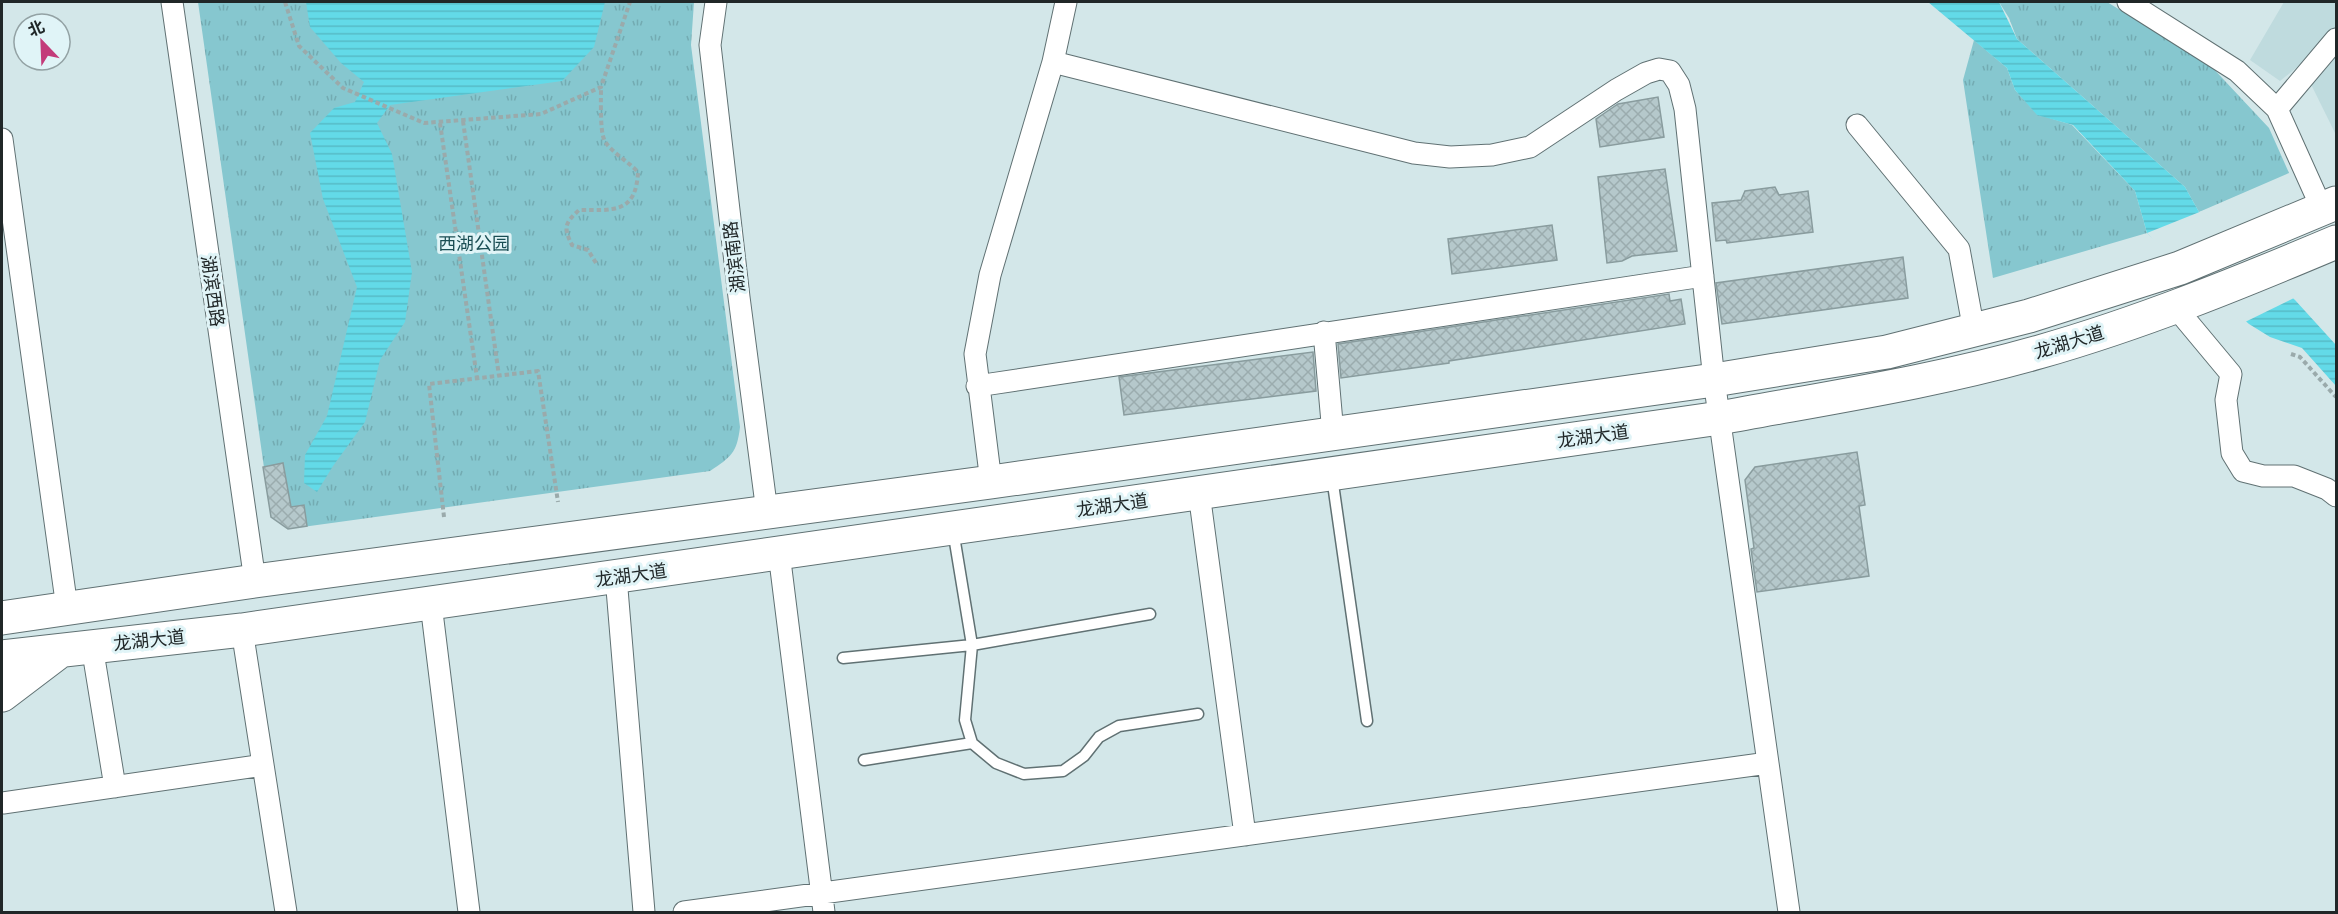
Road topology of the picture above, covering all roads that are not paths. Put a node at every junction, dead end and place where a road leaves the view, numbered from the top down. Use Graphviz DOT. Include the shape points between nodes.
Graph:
graph roads {
  1 [pos="172,2"];
  2 [pos="716,2"];
  3 [pos="1066,2"];
  4 [pos="2128,2"];
  5 [pos="2337,39"];
  6 [pos="1053,62"];
  7 [pos="2277,109"];
  8 [pos="1857,124"];
  9 [pos="2,139"];
  10 [pos="2329,206"];
  11 [pos="2337,242"];
  12 [pos="1703,276"];
  13 [pos="2176,308"];
  14 [pos="1974,331"];
  15 [pos="1324,332"];
  16 [pos="1714,380"];
  17 [pos="977,386"];
  18 [pos="1720,418"];
  19 [pos="1333,434"];
  20 [pos="1332,474"];
  21 [pos="991,482"];
  22 [pos="1199,493"];
  23 [pos="2337,496"];
  24 [pos="767,512"];
  25 [pos="952,528"];
  26 [pos="779,553"];
  27 [pos="616,577"];
  28 [pos="255,581"];
  29 [pos="2,595"];
  30 [pos="431,603"];
  31 [pos="55,610"];
  32 [pos="1150,614"];
  33 [pos="2,618"];
  34 [pos="242,630"];
  35 [pos="972,645"];
  36 [pos="77,648"];
  37 [pos="2,657"];
  38 [pos="843,658"];
  39 [pos="2,695"];
  40 [pos="1198,714"];
  41 [pos="1367,721"];
  42 [pos="972,743"];
  43 [pos="864,760"];
  44 [pos="1768,763"];
  45 [pos="263,765"];
  46 [pos="115,787"];
  47 [pos="3,803"];
  48 [pos="1245,835"];
  49 [pos="823,903"];
  50 [pos="286,912"];
  51 [pos="469,912"];
  52 [pos="644,912"];
  53 [pos="684,912"];
  54 [pos="1789,912"];
  1 -- 28 [label="street, 湖滨西路"];
  2 -- 24 [label="street, 湖滨南路" via="710,45"];
  3 -- 6 [label="street"];
  4 -- 7 [label="street" via="2237,71"];
  5 -- 7 [label="street"];
  6 -- 12 [label="street" via="1414,153 1450,157 1492,155 1530,147 1646,73 1670,71 1686,109"];
  6 -- 17 [label="street" via="990,275 975,354"];
  7 -- 10 [label="street"];
  8 -- 14 [label="street" via="1959,249"];
  9 -- 31 [label="street"];
  10 -- 14 [label="main road, 龙湖大道" via="2180,268"];
  11 -- 13 [label="main road, 龙湖大道"];
  12 -- 15 [label="street"];
  12 -- 16 [label="street"];
  13 -- 18 [label="main road, 龙湖大道" via="2039,352 1916,382"];
  13 -- 23 [label="street" via="2231,374 2226,400 2230,442 2243,471 2263,476 2295,476"];
  14 -- 16 [label="main road, 龙湖大道" via="1887,352"];
  15 -- 17 [label="street"];
  15 -- 19 [label="street"];
  16 -- 18 [label="street"];
  16 -- 19 [label="main road, 龙湖大道"];
  17 -- 21 [label="street"];
  18 -- 20 [label="main road, 龙湖大道"];
  18 -- 44 [label="street"];
  19 -- 21 [label="main road, 龙湖大道"];
  20 -- 22 [label="main road, 龙湖大道"];
  20 -- 41 [label="lane"];
  21 -- 24 [label="main road, 龙湖大道"];
  22 -- 25 [label="main road, 龙湖大道"];
  22 -- 48 [label="street"];
  24 -- 28 [label="main road, 龙湖大道"];
  25 -- 26 [label="main road, 龙湖大道"];
  25 -- 35 [label="lane"];
  26 -- 27 [label="main road, 龙湖大道"];
  26 -- 49 [label="street"];
  27 -- 30 [label="main road, 龙湖大道"];
  27 -- 52 [label="street"];
  28 -- 31 [label="main road, 龙湖大道"];
  29 -- 31 [label="main road"];
  30 -- 34 [label="main road, 龙湖大道"];
  30 -- 51 [label="street"];
  31 -- 33 [label="main road, 龙湖大道"];
  32 -- 35 [label="lane"];
  34 -- 36 [label="main road, 龙湖大道"];
  34 -- 45 [label="street"];
  35 -- 38 [label="lane"];
  35 -- 42 [label="lane" via="965,720"];
  36 -- 37 [label="main road, 龙湖大道"];
  36 -- 39 [label="main road"];
  36 -- 46 [label="street"];
  40 -- 42 [label="lane" via="1119,726 1099,737 1084,756 1063,771 1024,774 996,763"];
  42 -- 43 [label="lane"];
  44 -- 48 [label="street"];
  44 -- 54 [label="street"];
  45 -- 46 [label="street"];
  45 -- 50 [label="street"];
  46 -- 47 [label="street"];
  48 -- 49 [label="street"];
  49 -- 53 [label="street"];
}
